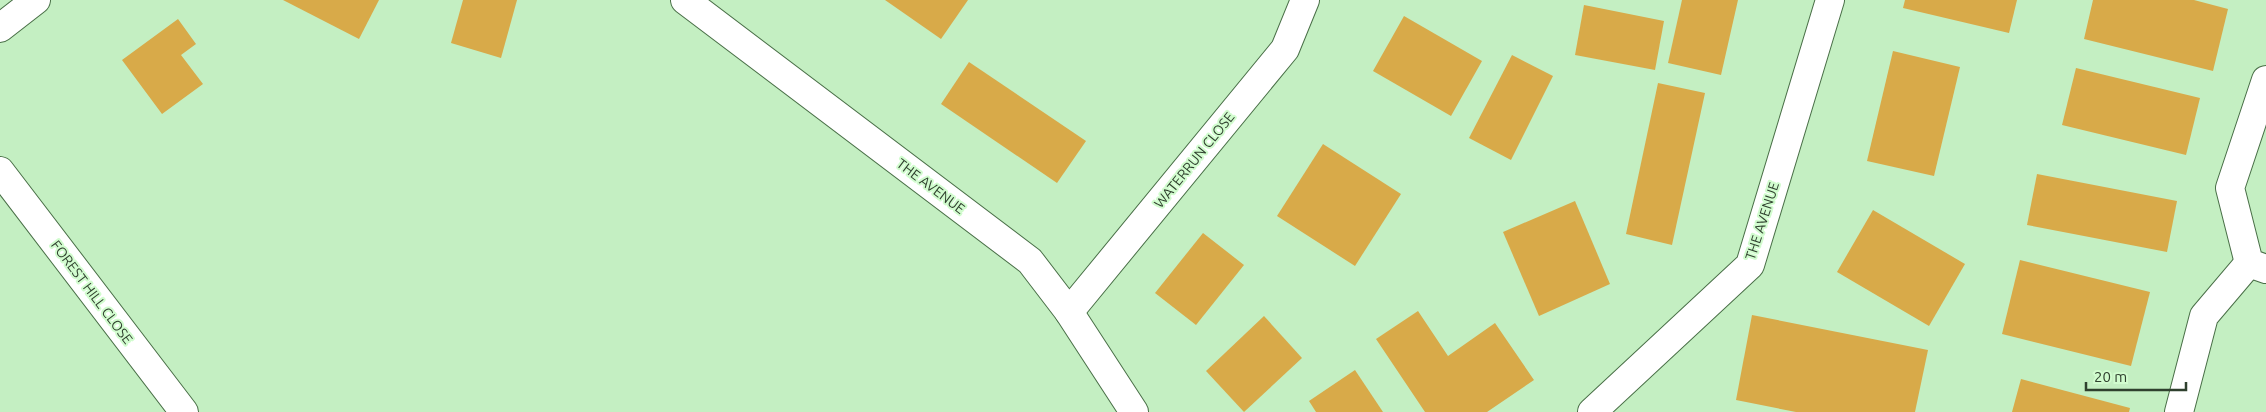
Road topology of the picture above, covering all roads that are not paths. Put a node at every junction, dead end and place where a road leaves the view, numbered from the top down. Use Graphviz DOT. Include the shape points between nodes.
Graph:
graph roads {
  1 [pos="36,0"];
  2 [pos="686,0"];
  3 [pos="1305,0"];
  4 [pos="1830,0"];
  5 [pos="0,28"];
  6 [pos="2266,80"];
  7 [pos="0,171"];
  8 [pos="2258,266"];
  9 [pos="1069,312"];
  10 [pos="184,412"];
  11 [pos="1134,412"];
  12 [pos="1592,412"];
  13 [pos="2179,412"];
  1 -- 5 [label="street"];
  2 -- 9 [label="street, THE AVENUE" via="1030,261"];
  3 -- 9 [label="street, WATERRUN CLOSE" via="1285,49"];
  4 -- 12 [label="street, THE AVENUE" via="1750,265"];
  6 -- 8 [label="street" via="2230,188"];
  7 -- 10 [label="street, FOREST HILL CLOSE"];
  8 -- 13 [label="street" via="2204,316"];
  9 -- 11 [label="street, THE AVENUE"];
}
